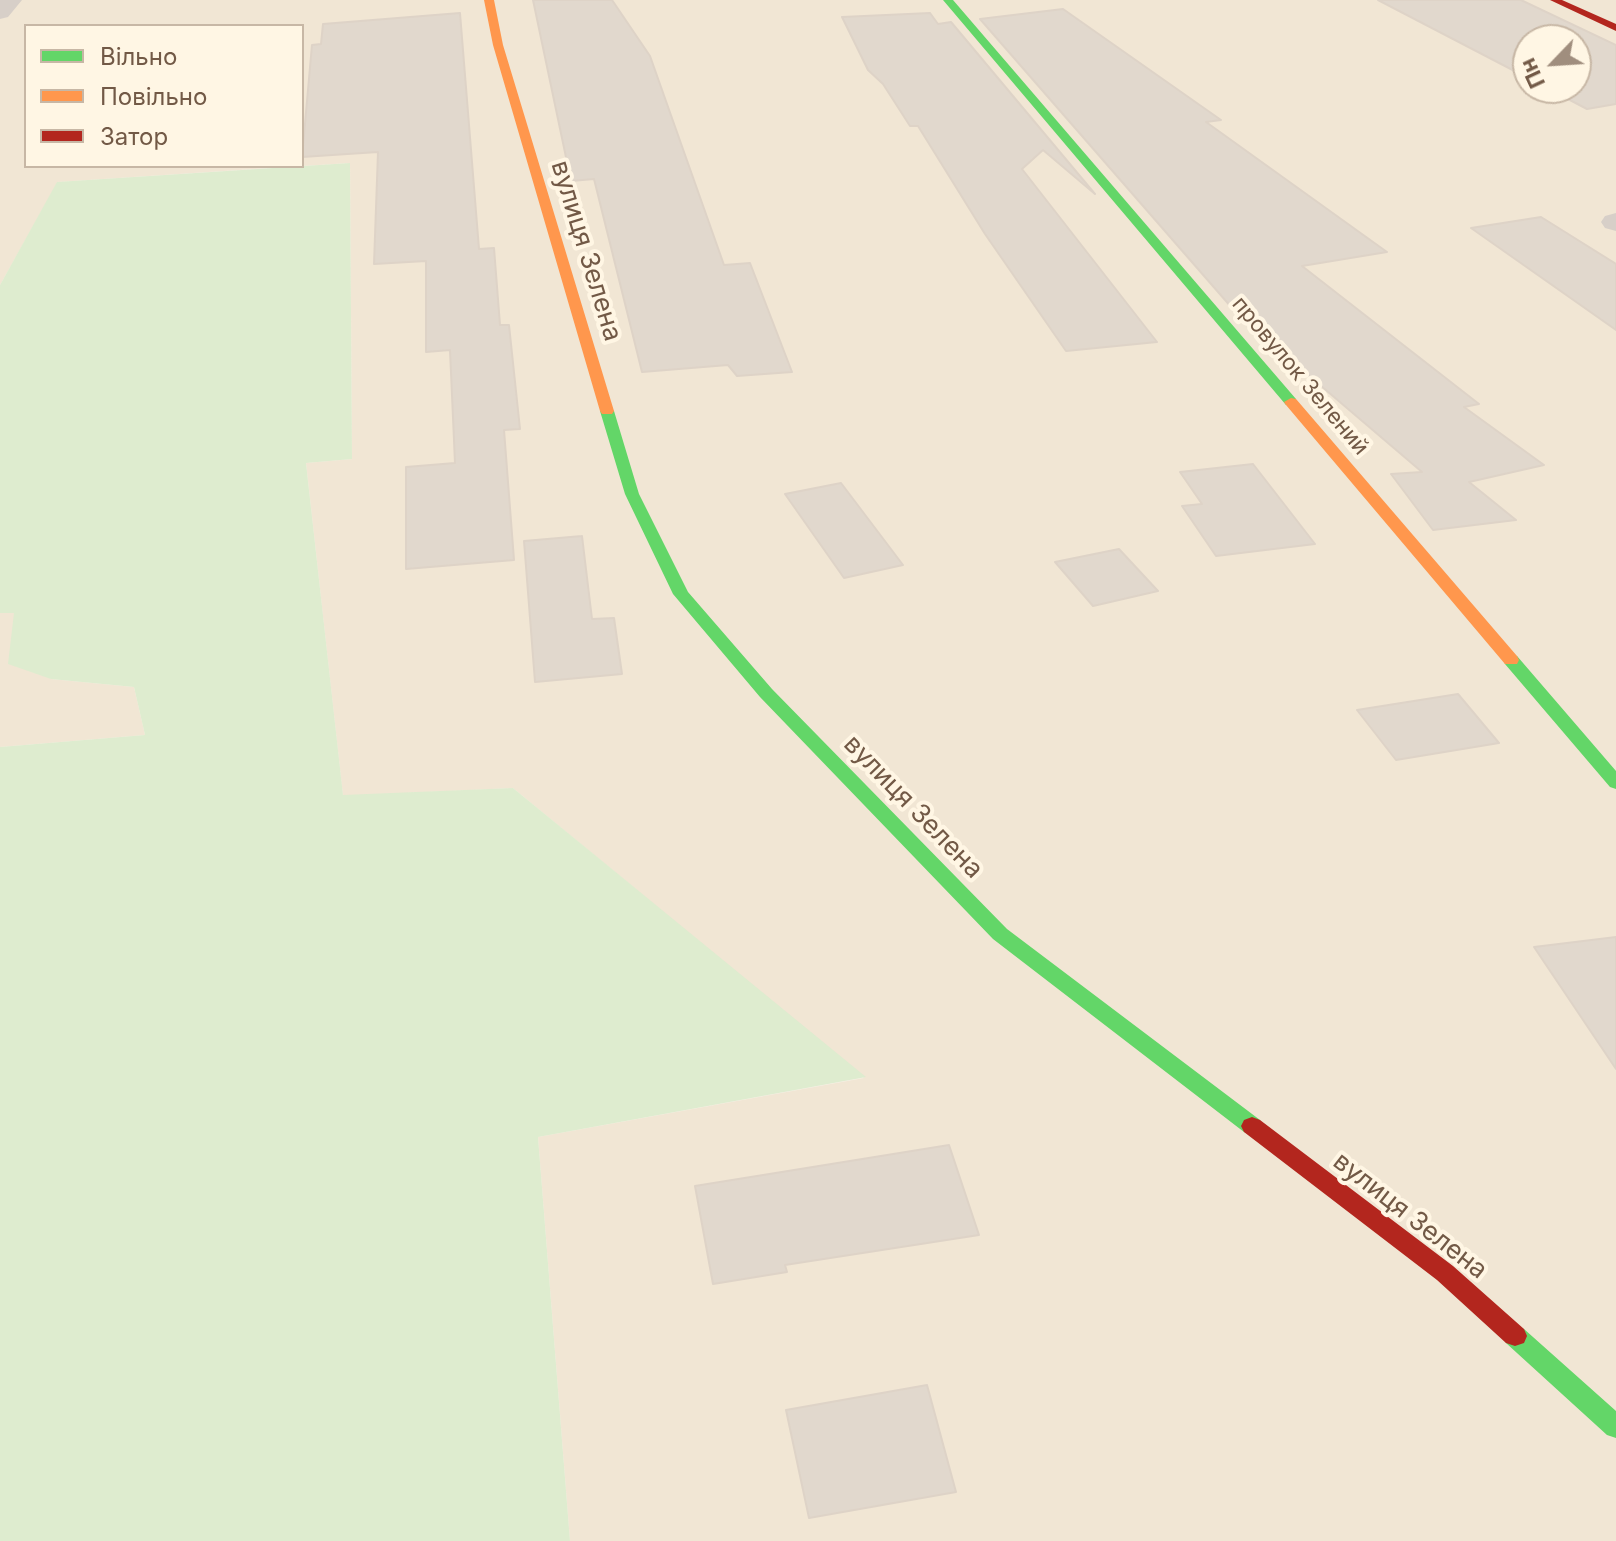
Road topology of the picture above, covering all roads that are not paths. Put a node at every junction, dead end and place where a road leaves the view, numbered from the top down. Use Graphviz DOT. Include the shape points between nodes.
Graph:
graph roads {
  1 [pos="11,0"];
  2 [pos="489,0"];
  3 [pos="948,0"];
  4 [pos="1555,0"];
  5 [pos="0,12"];
  6 [pos="1616,28"];
  7 [pos="1616,783"];
  8 [pos="1616,1427"];
  1 -- 5 [label="street"];
  2 -- 8 [label="street, вулиця Зелена" via="632,494 681,594 766,693 1000,934 1445,1273"];
  3 -- 7 [label="street, провулок Зелений"];
  4 -- 6 [label="street"];
}
